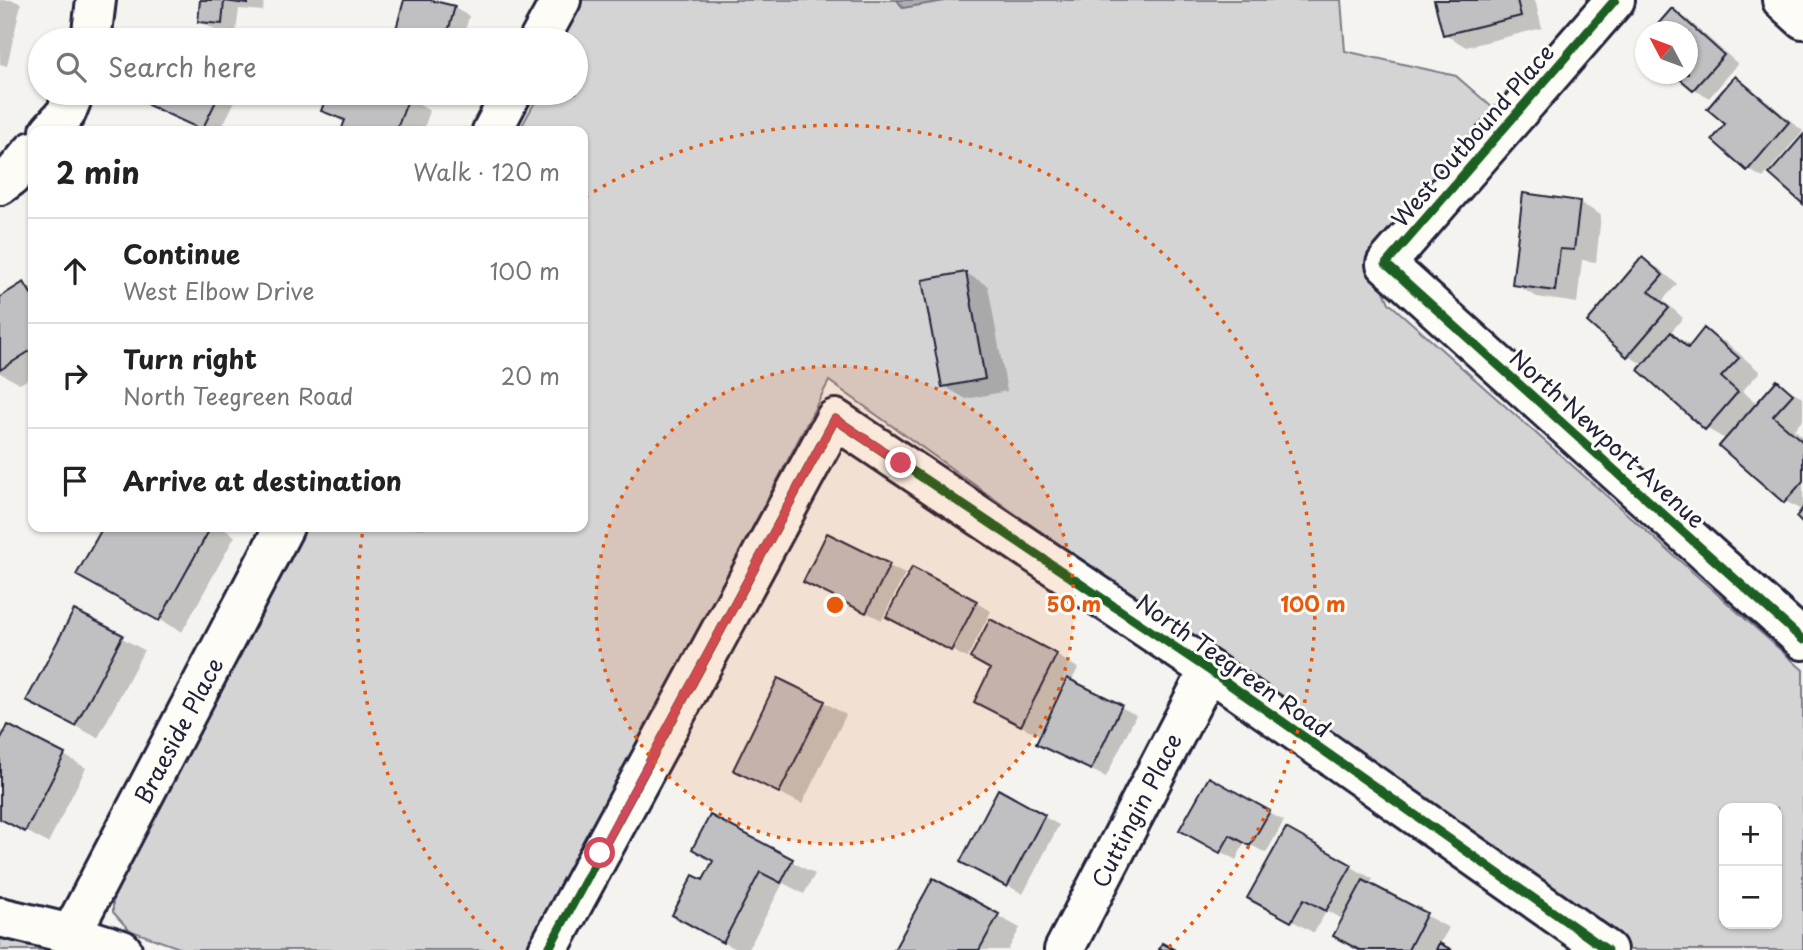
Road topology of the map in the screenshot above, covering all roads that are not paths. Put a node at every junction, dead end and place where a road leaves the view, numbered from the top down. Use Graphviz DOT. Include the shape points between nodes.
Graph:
graph roads {
  1 [pos="96,0"];
  2 [pos="561,0"];
  3 [pos="1615,0"];
  4 [pos="1782,0"];
  5 [pos="1803,19"];
  6 [pos="92,28"];
  7 [pos="546,28"];
  8 [pos="69,105"];
  9 [pos="506,105"];
  10 [pos="54,126"];
  11 [pos="495,126"];
  12 [pos="28,157"];
  13 [pos="0,185"];
  14 [pos="1386,264"];
  15 [pos="282,532"];
  16 [pos="1803,640"];
  17 [pos="1209,670"];
  18 [pos="0,917"];
  19 [pos="71,934"];
  20 [pos="1586,944"];
  21 [pos="122,950"];
  22 [pos="548,950"];
  23 [pos="1064,950"];
  1 -- 6 [label="street"];
  2 -- 7 [label="street"];
  3 -- 14 [label="street, West Outbound Place"];
  4 -- 5 [label="street"];
  8 -- 10 [label="street"];
  9 -- 11 [label="street"];
  12 -- 13 [label="street"];
  14 -- 16 [label="street, North Newport Avenue"];
  15 -- 19 [label="street, Braeside Place"];
  17 -- 20 [label="street, North Teegreen Road"];
  17 -- 22 [label="street, North Teegreen Road" via="835,419"];
  17 -- 23 [label="street, Cuttingin Place"];
  18 -- 19 [label="street"];
  19 -- 21 [label="street"];
}
